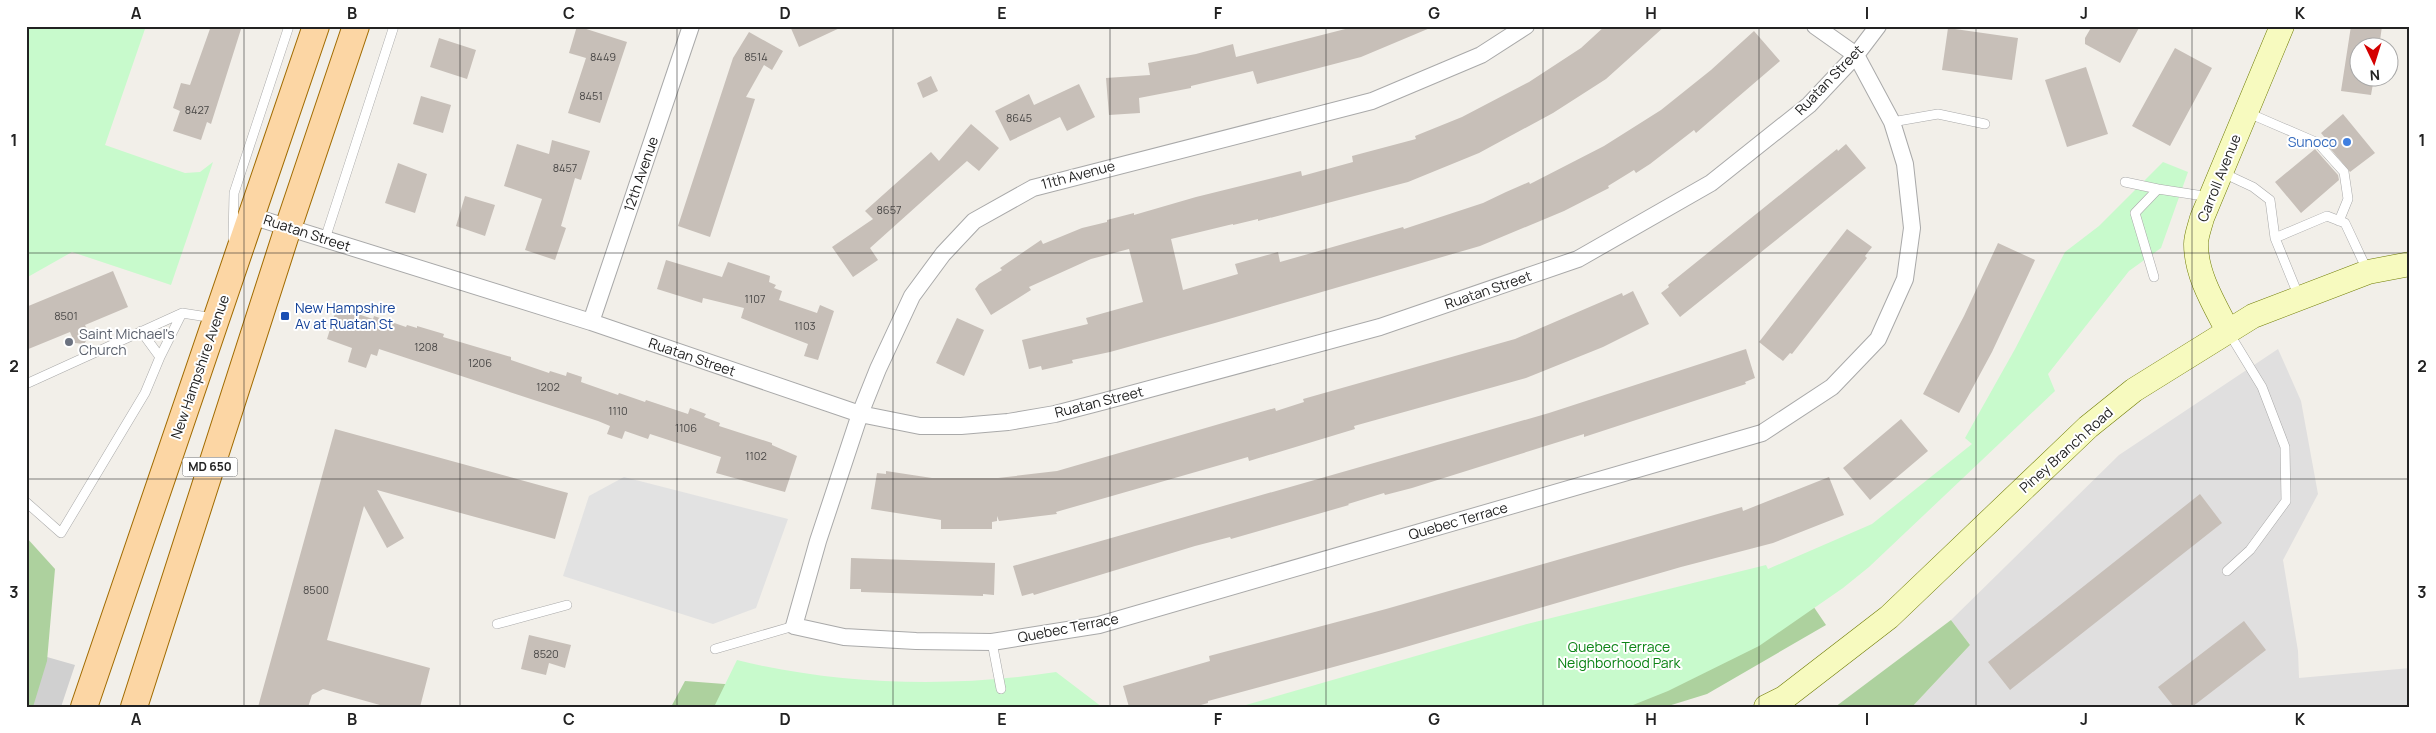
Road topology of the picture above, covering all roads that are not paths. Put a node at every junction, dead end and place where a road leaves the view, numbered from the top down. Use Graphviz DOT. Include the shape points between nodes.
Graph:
graph roads {
  1 [pos="289,26"];
  2 [pos="316,26"];
  3 [pos="356,26"];
  4 [pos="394,26"];
  5 [pos="692,26"];
  6 [pos="1526,26"];
  7 [pos="1815,26"];
  8 [pos="1878,26"];
  9 [pos="2282,26"];
  10 [pos="1856,54"];
  11 [pos="2246,111"];
  12 [pos="1892,122"];
  13 [pos="1985,124"];
  14 [pos="2221,172"];
  15 [pos="2125,182"];
  16 [pos="2158,189"];
  17 [pos="2211,197"];
  18 [pos="251,216"];
  19 [pos="2339,220"];
  20 [pos="288,228"];
  21 [pos="2275,238"];
  22 [pos="325,239"];
  23 [pos="2410,264"];
  24 [pos="233,268"];
  25 [pos="2368,272"];
  26 [pos="2154,276"];
  27 [pos="2300,298"];
  28 [pos="182,313"];
  29 [pos="216,318"];
  30 [pos="591,322"];
  31 [pos="141,331"];
  32 [pos="2228,331"];
  33 [pos="160,357"];
  34 [pos="26,384"];
  35 [pos="860,414"];
  36 [pos="26,502"];
  37 [pos="2227,571"];
  38 [pos="566,605"];
  39 [pos="497,624"];
  40 [pos="794,626"];
  41 [pos="992,642"];
  42 [pos="715,650"];
  43 [pos="1001,689"];
  44 [pos="84,707"];
  45 [pos="134,707"];
  46 [pos="1766,707"];
  1 -- 24 [label="lane" via="234,193"];
  2 -- 18 [label="main road, New Hampshire Avenue / MD 650"];
  3 -- 20 [label="main road, MD 650"];
  4 -- 22 [label="lane"];
  5 -- 30 [label="street, 12th Avenue"];
  6 -- 35 [label="street, 11th Avenue" via="1481,56 1372,101 1033,188 974,221 912,296"];
  7 -- 10 [label="street"];
  8 -- 10 [label="street, Ruatan Street"];
  9 -- 11 [label="main road, Carroll Avenue"];
  10 -- 12 [label="street, Quebec Terrace"];
  10 -- 35 [label="street, Ruatan Street" via="1809,105 1711,183 1578,259 1380,327 1055,414 961,426 920,426"];
  11 -- 14 [label="main road, Carroll Avenue"];
  11 -- 19 [label="lane" via="2318,144 2344,172 2348,199"];
  12 -- 13 [label="lane" via="1938,114"];
  12 -- 41 [label="street, Quebec Terrace" via="1906,164 1912,228 1905,279 1878,339 1832,387 1762,433 1099,625"];
  14 -- 17 [label="main road, Carroll Avenue"];
  14 -- 21 [label="lane" via="2253,187 2270,200"];
  15 -- 16 [label="lane"];
  16 -- 17 [label="lane"];
  16 -- 26 [label="lane" via="2134,213"];
  17 -- 32 [label="main road, Carroll Avenue" via="2196,243 2199,267"];
  18 -- 20 [label="street, Ruatan Street"];
  18 -- 24 [label="main road, New Hampshire Avenue / MD 650"];
  19 -- 21 [label="lane" via="2328,216"];
  19 -- 25 [label="lane" via="2345,223"];
  20 -- 22 [label="street, Ruatan Street"];
  20 -- 45 [label="main road, MD 650"];
  21 -- 27 [label="lane"];
  22 -- 30 [label="street, Ruatan Street"];
  23 -- 25 [label="main road, Piney Branch Road"];
  24 -- 29 [label="main road, New Hampshire Avenue / MD 650"];
  25 -- 27 [label="main road, Piney Branch Road"];
  27 -- 32 [label="main road, Piney Branch Road" via="2253,316"];
  28 -- 29 [label="lane"];
  28 -- 31 [label="lane"];
  28 -- 33 [label="lane"];
  29 -- 44 [label="main road, New Hampshire Avenue / MD 650"];
  30 -- 35 [label="street, Ruatan Street"];
  31 -- 33 [label="lane"];
  31 -- 34 [label="lane"];
  32 -- 37 [label="lane" via="2262,387 2285,447 2286,500 2250,550"];
  32 -- 46 [label="main road, Piney Branch Road" via="2134,390 2088,427 1889,617 1784,698"];
  33 -- 36 [label="lane" via="145,393 61,533"];
  35 -- 40 [label="street, 11th Avenue"];
  38 -- 39 [label="lane"];
  40 -- 41 [label="street, Quebec Terrace" via="844,637"];
  40 -- 42 [label="lane"];
  41 -- 43 [label="lane"];
}
